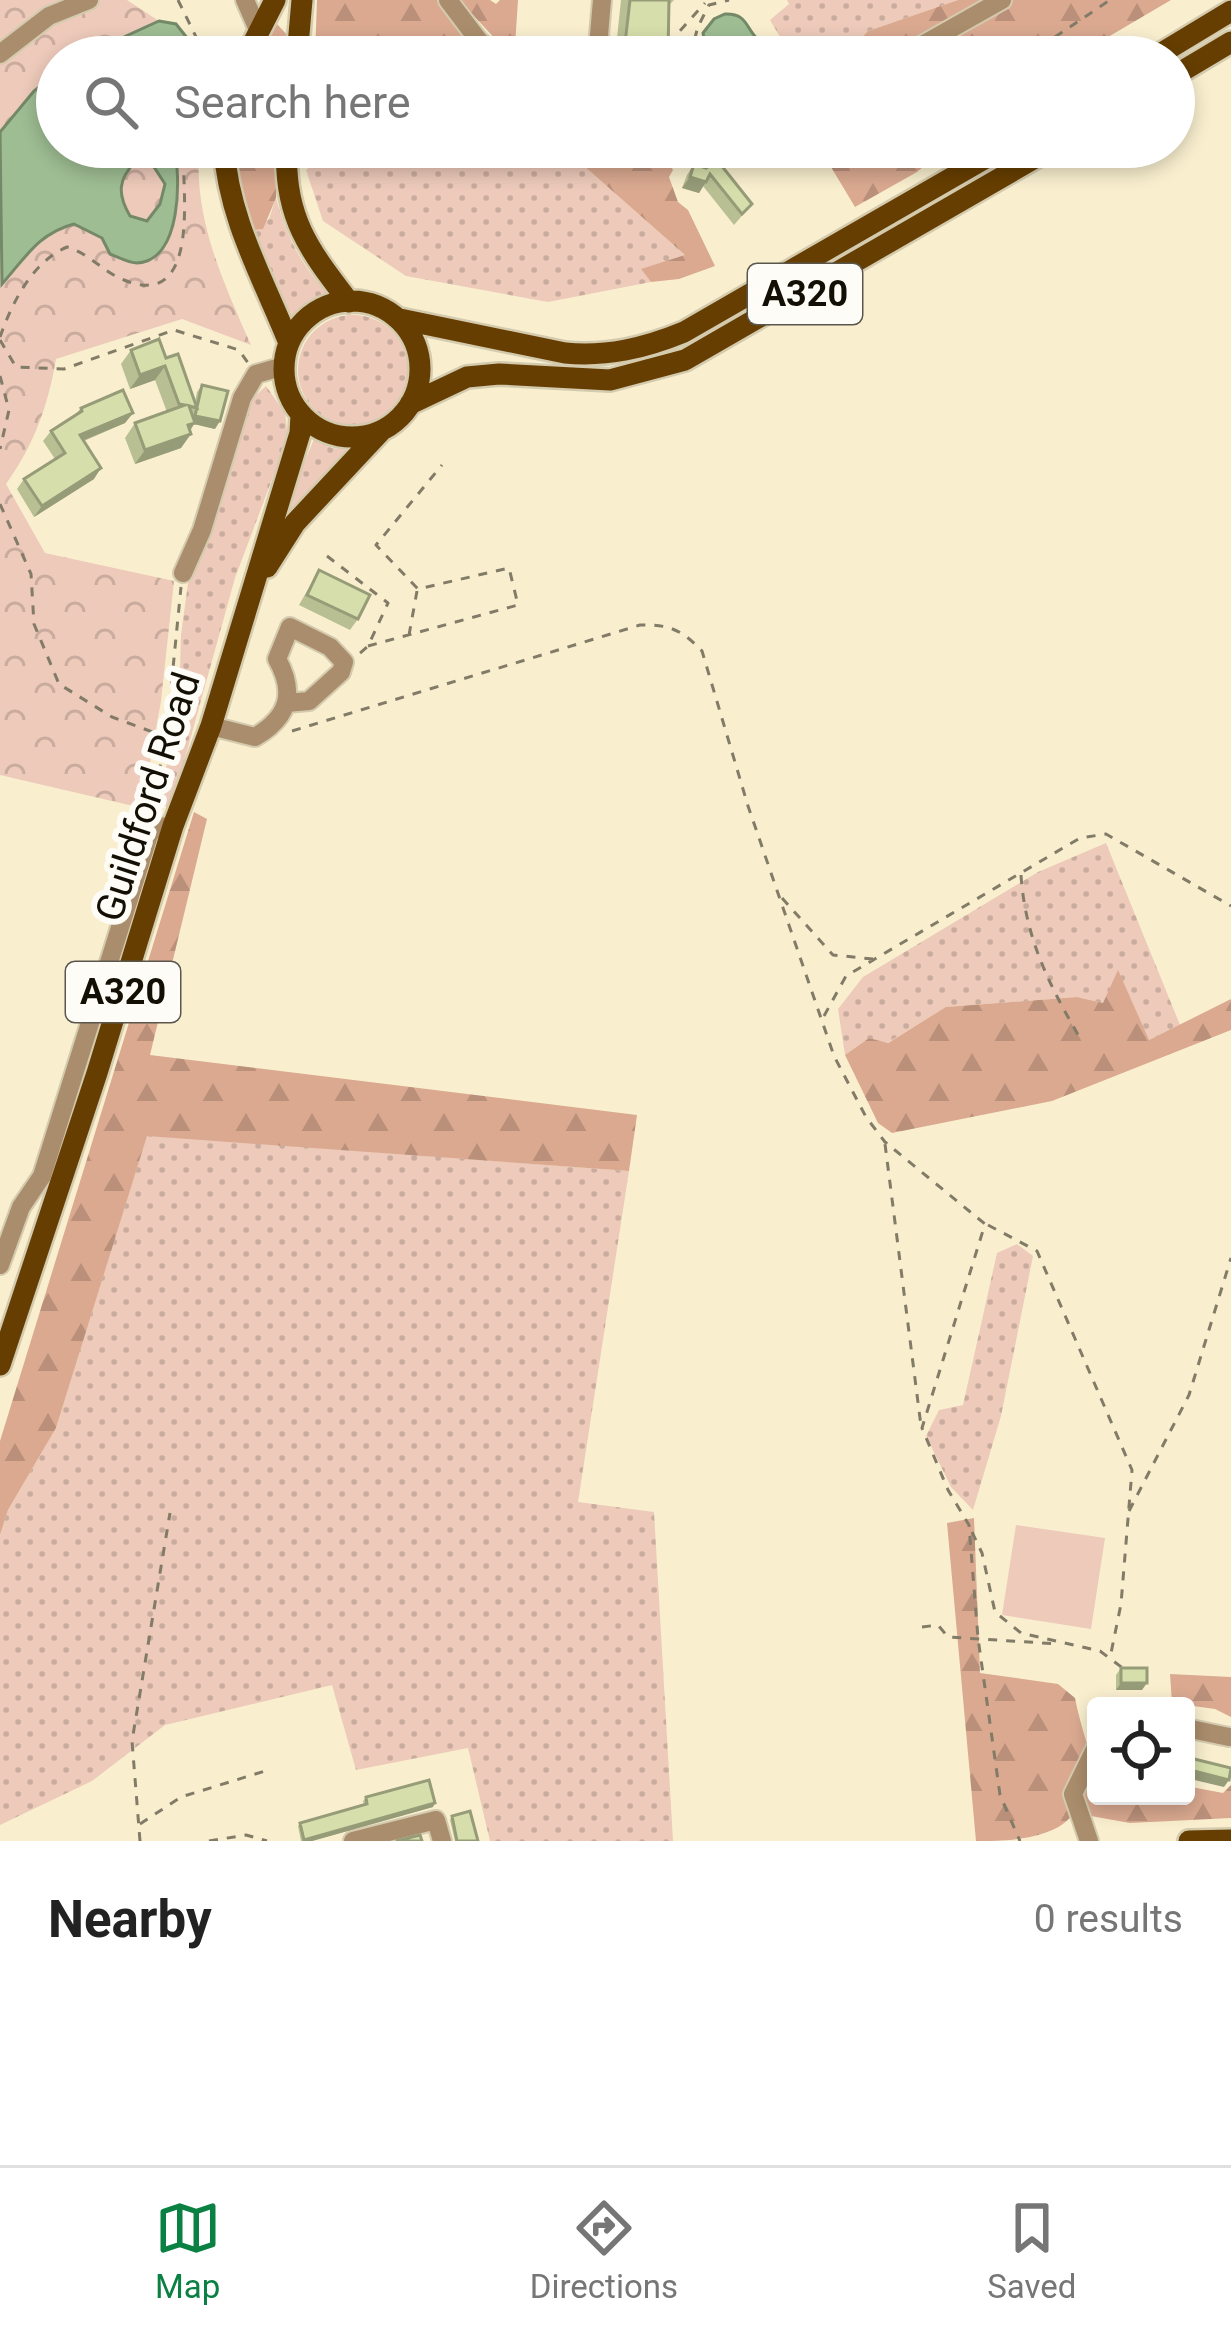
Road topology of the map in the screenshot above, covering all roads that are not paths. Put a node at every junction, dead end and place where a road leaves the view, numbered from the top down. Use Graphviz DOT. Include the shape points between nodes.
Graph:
graph roads {
  1 [pos="88,0"];
  2 [pos="245,0"];
  3 [pos="275,0"];
  4 [pos="302,0"];
  5 [pos="448,0"];
  6 [pos="602,0"];
  7 [pos="1002,0"];
  8 [pos="1231,11"];
  9 [pos="259,32"];
  10 [pos="257,36"];
  11 [pos="299,36"];
  12 [pos="474,36"];
  13 [pos="599,36"];
  14 [pos="938,36"];
  15 [pos="1190,36"];
  16 [pos="1231,42"];
  17 [pos="0,53"];
  18 [pos="1195,63"];
  19 [pos="225,168"];
  20 [pos="288,168"];
  21 [pos="969,168"];
  22 [pos="1018,168"];
  23 [pos="349,302"];
  24 [pos="400,319"];
  25 [pos="286,355"];
  26 [pos="410,404"];
  27 [pos="302,415"];
  28 [pos="381,430"];
  29 [pos="183,573"];
  30 [pos="252,593"];
  31 [pos="287,704"];
  32 [pos="211,726"];
  33 [pos="164,826"];
  34 [pos="0,1265"];
  35 [pos="0,1365"];
  36 [pos="1195,1730"];
  37 [pos="1228,1737"];
  38 [pos="1087,1766"];
  39 [pos="1231,1840"];
  40 [pos="353,1841"];
  41 [pos="442,1841"];
  42 [pos="1089,1841"];
  43 [pos="1189,1841"];
  1 -- 17 [label="street" via="49,16"];
  2 -- 9 [label="street"];
  3 -- 9 [label="main road"];
  4 -- 11 [label="main road"];
  5 -- 12 [label="street"];
  6 -- 13 [label="street"];
  7 -- 14 [label="street"];
  8 -- 15 [label="main road"];
  9 -- 10 [label="main road"];
  16 -- 18 [label="main road"];
  19 -- 25 [label="main road"];
  20 -- 23 [label="main road" via="304,240"];
  21 -- 24 [label="main road, A320" via="684,332 638,348 565,353"];
  22 -- 26 [label="main road, A320" via="685,360 610,380 467,377"];
  23 -- 24 [label="main road, A320"];
  23 -- 25 [label="main road" via="307,319"];
  24 -- 26 [label="main road" via="418,357"];
  25 -- 27 [label="main road" via="289,397"];
  25 -- 29 [label="street" via="256,374 242,398"];
  26 -- 28 [label="main road, A320"];
  27 -- 28 [label="main road" via="340,436"];
  27 -- 30 [label="main road, Guildford Road / A320"];
  28 -- 30 [label="main road, Guildford Road / A320" via="288,531"];
  30 -- 32 [label="main road, Guildford Road / A320"];
  31 -- 31 [label="street" via="277,659 290,627 344,662 309,701"];
  31 -- 32 [label="street" via="255,737"];
  32 -- 33 [label="main road, Guildford Road / A320"];
  33 -- 34 [label="street, Guildford Road" via="148,835 42,1176"];
  33 -- 35 [label="main road, Guildford Road / A320" via="98,1072"];
  36 -- 37 [label="street"];
  38 -- 42 [label="street" via="1073,1794"];
  39 -- 43 [label="main road"];
  40 -- 41 [label="street" via="436,1820"];
}
